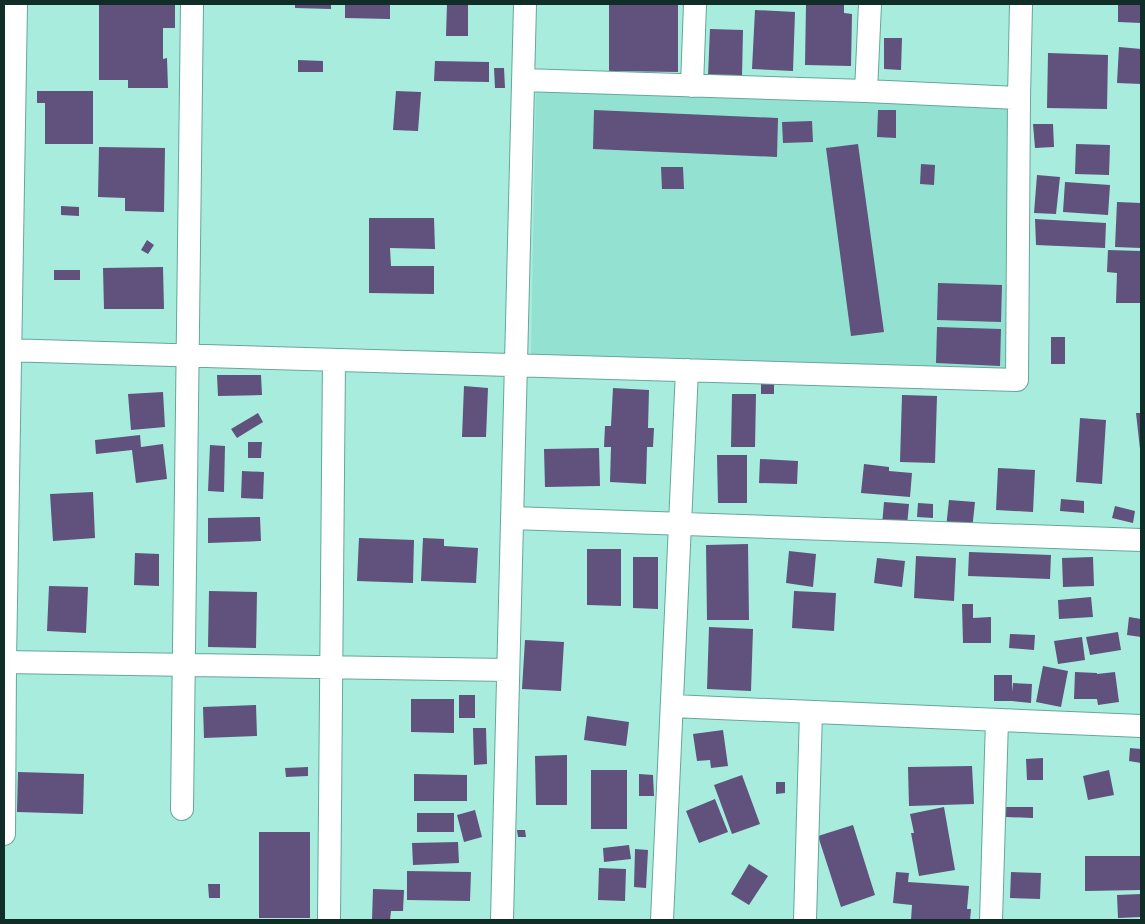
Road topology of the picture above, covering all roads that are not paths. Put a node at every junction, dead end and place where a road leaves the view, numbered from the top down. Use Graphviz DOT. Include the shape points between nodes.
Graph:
graph roads {
  1 [pos="16,4"];
  2 [pos="192,4"];
  3 [pos="525,4"];
  4 [pos="695,4"];
  5 [pos="870,4"];
  6 [pos="1020,4"];
  7 [pos="523,80"];
  8 [pos="692,86"];
  9 [pos="866,91"];
  10 [pos="1018,98"];
  11 [pos="7,350"];
  12 [pos="187,355"];
  13 [pos="334,360"];
  14 [pos="515,365"];
  15 [pos="687,370"];
  16 [pos="512,518"];
  17 [pos="680,524"];
  18 [pos="1141,540"];
  19 [pos="4,662"];
  20 [pos="184,665"];
  21 [pos="331,667"];
  22 [pos="508,670"];
  23 [pos="672,706"];
  24 [pos="811,712"];
  25 [pos="997,720"];
  26 [pos="1141,726"];
  27 [pos="182,809"];
  28 [pos="4,827"];
  29 [pos="4,834"];
  30 [pos="329,920"];
  31 [pos="502,920"];
  32 [pos="662,920"];
  33 [pos="805,920"];
  34 [pos="991,920"];
  1 -- 11 [label="street"];
  2 -- 12 [label="street"];
  3 -- 7 [label="street"];
  4 -- 8 [label="street"];
  5 -- 9 [label="street"];
  6 -- 10 [label="street"];
  7 -- 8 [label="street"];
  7 -- 14 [label="street"];
  8 -- 9 [label="street"];
  9 -- 10 [label="street"];
  10 -- 15 [label="street" via="1017,380"];
  11 -- 12 [label="street"];
  11 -- 19 [label="street"];
  12 -- 13 [label="street"];
  12 -- 20 [label="street"];
  13 -- 14 [label="street"];
  13 -- 21 [label="street"];
  14 -- 15 [label="street"];
  14 -- 16 [label="street"];
  15 -- 17 [label="street"];
  16 -- 17 [label="street"];
  16 -- 22 [label="street"];
  17 -- 18 [label="street"];
  17 -- 23 [label="street"];
  19 -- 20 [label="street"];
  19 -- 28 [label="street"];
  20 -- 21 [label="street"];
  20 -- 27 [label="street"];
  21 -- 22 [label="street"];
  21 -- 30 [label="street"];
  22 -- 31 [label="street"];
  23 -- 24 [label="street"];
  23 -- 32 [label="street"];
  24 -- 25 [label="street"];
  24 -- 33 [label="street"];
  25 -- 26 [label="street"];
  25 -- 34 [label="street"];
  28 -- 29 [label="street"];
}
